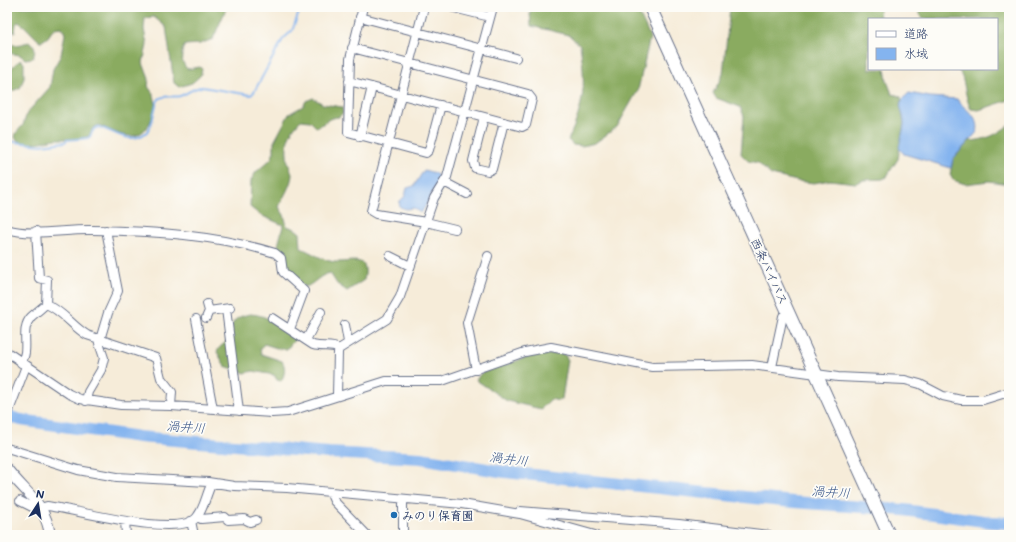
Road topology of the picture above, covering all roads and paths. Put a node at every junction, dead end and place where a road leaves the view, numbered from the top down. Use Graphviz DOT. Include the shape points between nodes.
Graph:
graph roads {
  1 [pos="363,7"];
  2 [pos="424,7"];
  3 [pos="450,7"];
  4 [pos="493,7"];
  5 [pos="650,7"];
  6 [pos="360,17"];
  7 [pos="490,17"];
  8 [pos="418,32"];
  9 [pos="352,48"];
  10 [pos="482,49"];
  11 [pos="516,58"];
  12 [pos="410,63"];
  13 [pos="473,80"];
  14 [pos="349,81"];
  15 [pos="372,87"];
  16 [pos="401,94"];
  17 [pos="441,105"];
  18 [pos="465,112"];
  19 [pos="484,117"];
  20 [pos="504,122"];
  21 [pos="360,137"];
  22 [pos="388,144"];
  23 [pos="444,182"];
  24 [pos="467,194"];
  25 [pos="426,222"];
  26 [pos="7,229"];
  27 [pos="454,229"];
  28 [pos="106,230"];
  29 [pos="36,232"];
  30 [pos="390,256"];
  31 [pos="488,256"];
  32 [pos="410,266"];
  33 [pos="46,304"];
  34 [pos="208,311"];
  35 [pos="321,312"];
  36 [pos="789,313"];
  37 [pos="272,318"];
  38 [pos="196,319"];
  39 [pos="345,325"];
  40 [pos="290,328"];
  41 [pos="306,340"];
  42 [pos="100,341"];
  43 [pos="348,342"];
  44 [pos="340,349"];
  45 [pos="7,352"];
  46 [pos="24,364"];
  47 [pos="772,367"];
  48 [pos="476,370"];
  49 [pos="817,374"];
  50 [pos="1009,392"];
  51 [pos="338,395"];
  52 [pos="86,400"];
  53 [pos="171,406"];
  54 [pos="213,409"];
  55 [pos="239,411"];
  56 [pos="7,416"];
  57 [pos="7,448"];
  58 [pos="7,469"];
  59 [pos="212,483"];
  60 [pos="330,492"];
  61 [pos="403,499"];
  62 [pos="20,501"];
  63 [pos="41,507"];
  64 [pos="505,511"];
  65 [pos="194,519"];
  66 [pos="256,520"];
  67 [pos="125,521"];
  68 [pos="574,532"];
  69 [pos="50,535"];
  70 [pos="126,535"];
  71 [pos="194,535"];
  72 [pos="368,535"];
  73 [pos="403,535"];
  74 [pos="595,535"];
  75 [pos="769,535"];
  76 [pos="889,535"];
  1 -- 6 [label="street"];
  2 -- 8 [label="street"];
  3 -- 7 [label="street"];
  4 -- 7 [label="street"];
  5 -- 36 [label="highway, 西条バイパス"];
  6 -- 8 [label="street"];
  6 -- 9 [label="street"];
  7 -- 10 [label="street"];
  8 -- 10 [label="street"];
  8 -- 12 [label="street"];
  9 -- 12 [label="street"];
  9 -- 14 [label="street"];
  10 -- 11 [label="street"];
  10 -- 13 [label="street"];
  12 -- 13 [label="street"];
  12 -- 16 [label="street"];
  13 -- 18 [label="street"];
  13 -- 20 [label="street" via="532,97 524,127"];
  14 -- 15 [label="street"];
  14 -- 21 [label="street" via="347,130"];
  15 -- 16 [label="street"];
  15 -- 21 [label="street"];
  16 -- 17 [label="street"];
  16 -- 22 [label="street"];
  17 -- 18 [label="street"];
  17 -- 22 [label="street" via="428,152"];
  18 -- 19 [label="street"];
  18 -- 23 [label="street"];
  19 -- 20 [label="street"];
  19 -- 20 [label="street" via="473,161 474,168 488,171 492,169"];
  21 -- 22 [label="street"];
  22 -- 25 [label="street" via="371,210 376,214"];
  23 -- 24 [label="street"];
  23 -- 25 [label="street" via="434,198"];
  25 -- 27 [label="street"];
  25 -- 32 [label="street"];
  26 -- 29 [label="street"];
  28 -- 29 [label="street"];
  28 -- 40 [label="street" via="186,234 275,253 281,258 286,276 304,291"];
  28 -- 42 [label="street" via="118,291"];
  29 -- 33 [label="street" via="39,278 47,280"];
  30 -- 32 [label="street"];
  31 -- 48 [label="street" via="467,323"];
  32 -- 43 [label="street" via="400,297 387,319"];
  33 -- 42 [label="street" via="57,308 78,330"];
  33 -- 46 [label="street" via="27,324"];
  34 -- 55 [label="street" via="228,308"];
  35 -- 41 [label="street"];
  36 -- 47 [label="street" via="783,316"];
  36 -- 49 [label="highway, 西条バイパス"];
  37 -- 40 [label="street"];
  38 -- 54 [label="street"];
  39 -- 43 [label="street"];
  40 -- 41 [label="street"];
  41 -- 44 [label="street" via="319,347 331,345"];
  42 -- 52 [label="street" via="104,358"];
  42 -- 53 [label="street" via="156,358 161,378 172,392"];
  43 -- 44 [label="street"];
  44 -- 51 [label="street"];
  45 -- 46 [label="street"];
  46 -- 52 [label="street" via="74,398"];
  46 -- 56 [label="street"];
  47 -- 48 [label="street" via="746,364 652,367 551,348 525,352"];
  47 -- 49 [label="street"];
  48 -- 51 [label="street" via="442,381 386,381"];
  49 -- 50 [label="street" via="905,380 920,384 943,396 962,400 983,400"];
  49 -- 76 [label="highway, 西条バイパス"];
  51 -- 55 [label="street" via="280,413"];
  52 -- 53 [label="street" via="121,405"];
  53 -- 54 [label="street"];
  54 -- 55 [label="street"];
  57 -- 59 [label="street" via="64,466 101,474"];
  58 -- 63 [label="main road"];
  59 -- 60 [label="street"];
  59 -- 65 [label="street" via="204,505"];
  60 -- 61 [label="street"];
  60 -- 72 [label="street" via="334,501"];
  61 -- 64 [label="street"];
  61 -- 73 [label="street"];
  62 -- 63 [label="street" via="36,509"];
  63 -- 67 [label="street" via="50,506"];
  63 -- 69 [label="main road" via="46,516"];
  64 -- 68 [label="street"];
  64 -- 75 [label="street" via="532,511 679,524"];
  65 -- 66 [label="street" via="225,517 228,520"];
  65 -- 67 [label="street" via="184,524"];
  65 -- 71 [label="street"];
  67 -- 70 [label="street"];
  68 -- 74 [label="street"];
}
